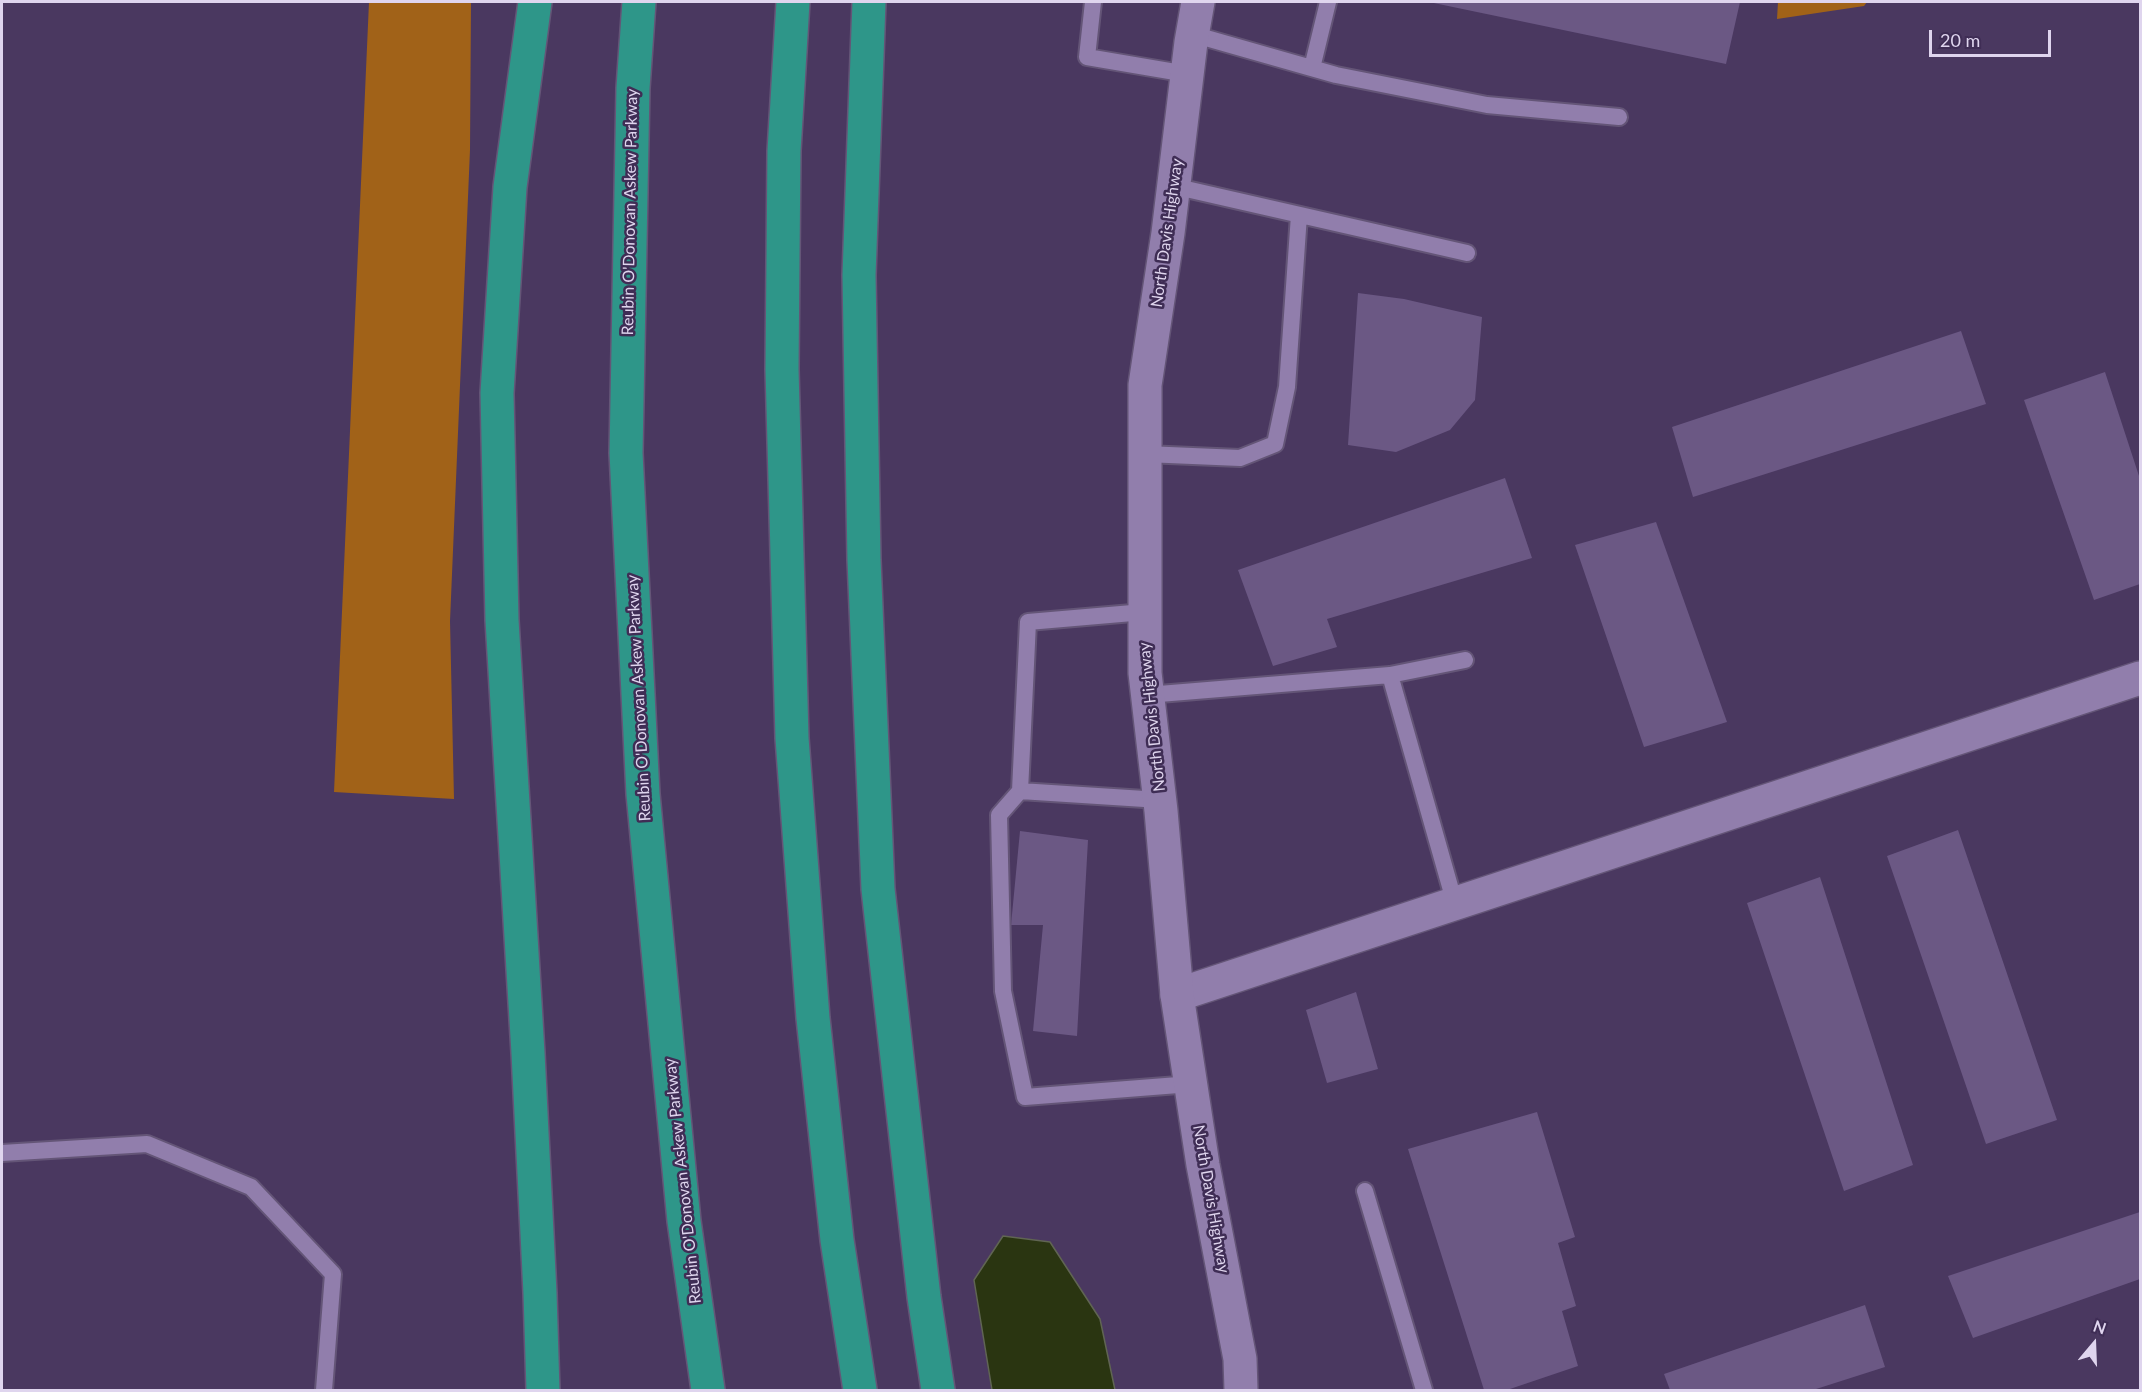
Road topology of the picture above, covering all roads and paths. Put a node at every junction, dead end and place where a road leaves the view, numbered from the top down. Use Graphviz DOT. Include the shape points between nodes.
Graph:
graph roads {
  1 [pos="535,2"];
  2 [pos="639,2"];
  3 [pos="794,2"];
  4 [pos="868,2"];
  5 [pos="1093,2"];
  6 [pos="1198,2"];
  7 [pos="1328,2"];
  8 [pos="1192,34"];
  9 [pos="1312,68"];
  10 [pos="1187,74"];
  11 [pos="1619,117"];
  12 [pos="1173,186"];
  13 [pos="1299,215"];
  14 [pos="1467,253"];
  15 [pos="1145,454"];
  16 [pos="1143,612"];
  17 [pos="1465,660"];
  18 [pos="1390,675"];
  19 [pos="2140,678"];
  20 [pos="1147,695"];
  21 [pos="1020,791"];
  22 [pos="1160,800"];
  23 [pos="1455,904"];
  24 [pos="1177,995"];
  25 [pos="1191,1084"];
  26 [pos="2,1153"];
  27 [pos="1365,1191"];
  28 [pos="1240,1359"];
  29 [pos="324,1390"];
  30 [pos="543,1390"];
  31 [pos="708,1390"];
  32 [pos="860,1390"];
  33 [pos="938,1390"];
  34 [pos="1241,1390"];
  35 [pos="1256,1390"];
  36 [pos="1424,1390"];
  1 -- 30 [label="highway" via="510,187 497,393 502,620"];
  2 -- 31 [label="highway, Reubin O'Donovan Askew Parkway" via="633,88 626,453 640,747 684,1221"];
  3 -- 32 [label="highway" via="784,151 782,369 792,738 815,1030 837,1240"];
  4 -- 33 [label="highway" via="860,275 864,560 878,889"];
  5 -- 10 [label="lane" via="1087,57"];
  6 -- 8 [label="main road, North Davis Highway"];
  7 -- 9 [label="lane"];
  8 -- 9 [label="lane"];
  8 -- 10 [label="main road, North Davis Highway"];
  9 -- 11 [label="lane" via="1487,105"];
  10 -- 12 [label="main road, North Davis Highway"];
  12 -- 13 [label="lane"];
  12 -- 15 [label="main road, North Davis Highway" via="1146,385"];
  13 -- 14 [label="lane"];
  13 -- 15 [label="lane" via="1287,387 1275,444 1240,458"];
  15 -- 16 [label="main road, North Davis Highway"];
  16 -- 20 [label="main road, North Davis Highway"];
  16 -- 21 [label="lane" via="1028,622"];
  17 -- 18 [label="lane"];
  18 -- 20 [label="lane"];
  18 -- 23 [label="lane"];
  19 -- 23 [label="main road"];
  20 -- 22 [label="main road, North Davis Highway"];
  21 -- 22 [label="lane"];
  21 -- 25 [label="lane" via="999,815 1003,991 1025,1097"];
  22 -- 24 [label="main road, North Davis Highway"];
  23 -- 24 [label="main road"];
  24 -- 25 [label="main road, North Davis Highway"];
  25 -- 28 [label="main road, North Davis Highway"];
  26 -- 29 [label="lane" via="147,1144 251,1187 333,1274"];
  27 -- 36 [label="lane"];
  28 -- 34 [label="main road, North Davis Highway"];
  28 -- 35 [label="main road, North Davis Highway"];
}
